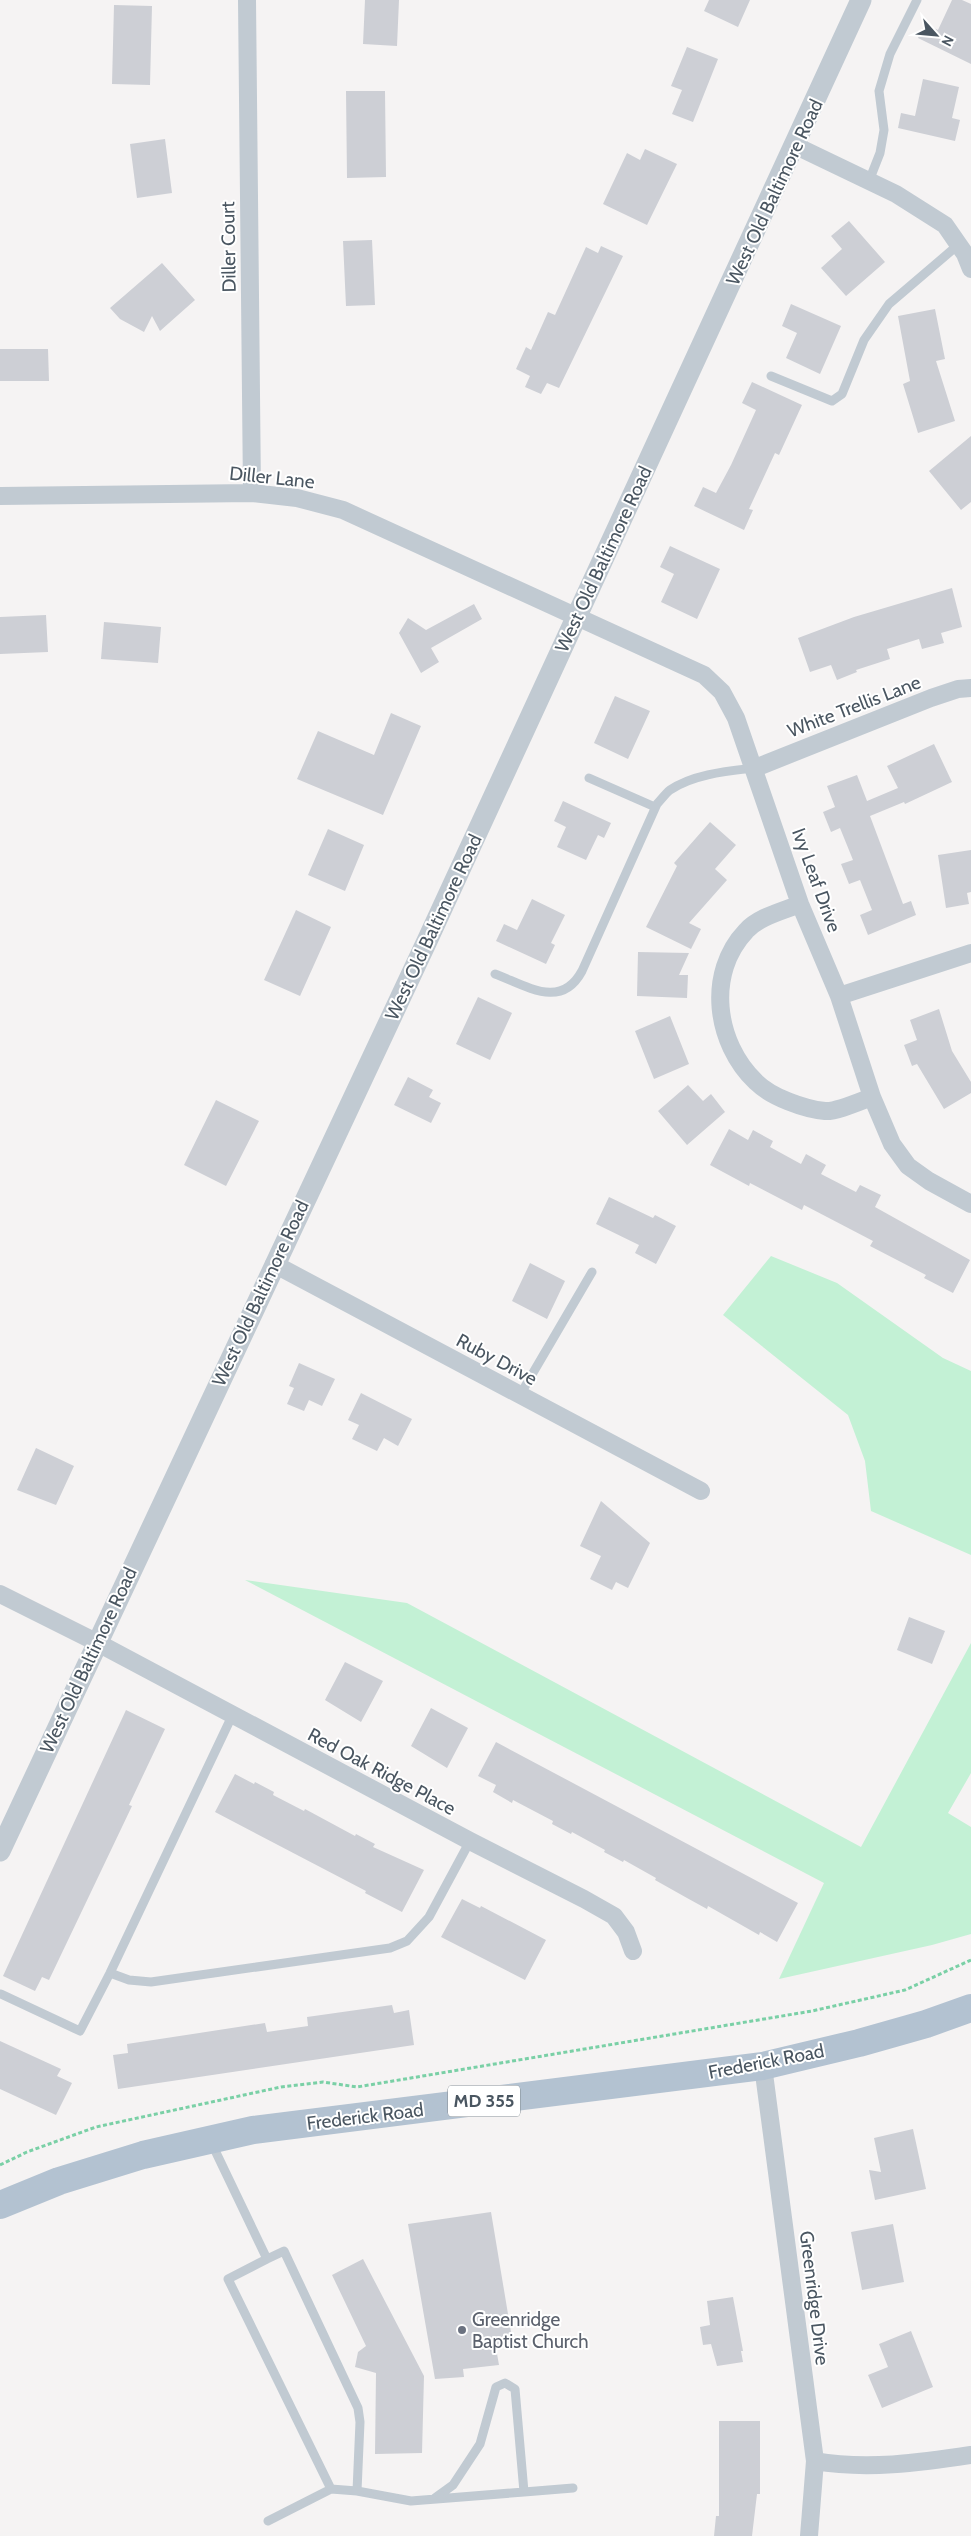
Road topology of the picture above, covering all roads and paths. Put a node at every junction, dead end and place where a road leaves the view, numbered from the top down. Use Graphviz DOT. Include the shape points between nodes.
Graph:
graph roads {
  1 [pos="247,0"];
  2 [pos="861,0"];
  3 [pos="918,0"];
  4 [pos="796,146"];
  5 [pos="869,181"];
  6 [pos="958,245"];
  7 [pos="971,269"];
  8 [pos="771,376"];
  9 [pos="252,493"];
  10 [pos="0,496"];
  11 [pos="576,615"];
  12 [pos="971,688"];
  13 [pos="755,768"];
  14 [pos="589,778"];
  15 [pos="655,807"];
  16 [pos="800,904"];
  17 [pos="971,953"];
  18 [pos="495,974"];
  19 [pos="839,996"];
  20 [pos="872,1097"];
  21 [pos="971,1204"];
  22 [pos="274,1264"];
  23 [pos="592,1272"];
  24 [pos="520,1395"];
  25 [pos="701,1491"];
  26 [pos="0,1594"];
  27 [pos="96,1642"];
  28 [pos="232,1716"];
  29 [pos="470,1841"];
  30 [pos="0,1851"];
  31 [pos="633,1951"];
  32 [pos="971,1960"];
  33 [pos="110,1973"];
  34 [pos="1,1994"];
  35 [pos="971,2008"];
  36 [pos="763,2066"];
  37 [pos="210,2140"];
  38 [pos="0,2165"];
  39 [pos="59,2181"];
  40 [pos="0,2197"];
  41 [pos="0,2205"];
  42 [pos="267,2259"];
  43 [pos="971,2456"];
  44 [pos="815,2461"];
  45 [pos="573,2488"];
  46 [pos="331,2489"];
  47 [pos="357,2491"];
  48 [pos="524,2492"];
  49 [pos="435,2498"];
  50 [pos="268,2521"];
  51 [pos="809,2536"];
  1 -- 9 [label="street, Diller Court"];
  2 -- 4 [label="street, West Old Baltimore Road"];
  3 -- 5 [label="lane" via="890,54 879,91 884,130 880,153"];
  4 -- 5 [label="street"];
  4 -- 11 [label="street, West Old Baltimore Road"];
  5 -- 6 [label="street" via="904,198 945,225"];
  6 -- 7 [label="street"];
  6 -- 8 [label="lane" via="889,304 864,340 842,394 832,401"];
  9 -- 10 [label="street, Diller Lane"];
  9 -- 11 [label="street, Diller Lane" via="297,498 343,510"];
  11 -- 13 [label="street, Ivy Leaf Drive" via="704,675 722,692"];
  11 -- 22 [label="street, West Old Baltimore Road"];
  12 -- 13 [label="street, White Trellis Lane" via="931,698"];
  13 -- 15 [label="lane" via="696,779 671,790"];
  13 -- 16 [label="street, Ivy Leaf Drive"];
  14 -- 15 [label="lane"];
  15 -- 18 [label="lane" via="577,980 558,994 541,992"];
  16 -- 19 [label="street, Ivy Leaf Drive"];
  16 -- 20 [label="street" via="747,929 724,965 719,985 728,1041 756,1083 800,1104 826,1111"];
  17 -- 19 [label="street"];
  19 -- 20 [label="street, Ivy Leaf Drive"];
  20 -- 21 [label="street, Ivy Leaf Drive" via="892,1144 908,1166 929,1182"];
  22 -- 24 [label="street, Ruby Drive"];
  22 -- 27 [label="street, West Old Baltimore Road"];
  23 -- 24 [label="lane"];
  24 -- 25 [label="street, Ruby Drive"];
  26 -- 27 [label="street, Red Oak Ridge Place"];
  27 -- 28 [label="street, Red Oak Ridge Place"];
  27 -- 30 [label="street, West Old Baltimore Road"];
  28 -- 29 [label="street, Red Oak Ridge Place"];
  28 -- 33 [label="lane"];
  29 -- 31 [label="street, Red Oak Ridge Place" via="614,1916 626,1932"];
  29 -- 33 [label="lane" via="429,1917 407,1941 390,1948 151,1982 129,1980"];
  32 -- 38 [label="path" via="905,1990 812,2011 357,2087 323,2082 280,2086 96,2127"];
  33 -- 34 [label="lane" via="80,2031"];
  35 -- 36 [label="main road, Frederick Road / MD 355" via="859,2043"];
  36 -- 37 [label="main road, Frederick Road / MD 355" via="253,2130"];
  36 -- 44 [label="street, Greenridge Drive"];
  37 -- 39 [label="main road, Frederick Road / MD 355" via="143,2155"];
  37 -- 42 [label="lane"];
  39 -- 40 [label="main road"];
  39 -- 41 [label="main road, Frederick Road / MD 355"];
  42 -- 46 [label="lane" via="228,2279"];
  42 -- 47 [label="lane" via="284,2251 358,2408"];
  43 -- 44 [label="street" via="841,2466"];
  44 -- 51 [label="street, Greenridge Drive"];
  45 -- 48 [label="lane"];
  46 -- 47 [label="lane"];
  46 -- 50 [label="lane"];
  47 -- 49 [label="lane" via="411,2501"];
  48 -- 49 [label="lane"];
  48 -- 49 [label="lane" via="515,2389 505,2382 492,2393 487,2424 470,2463 453,2485"];
}
